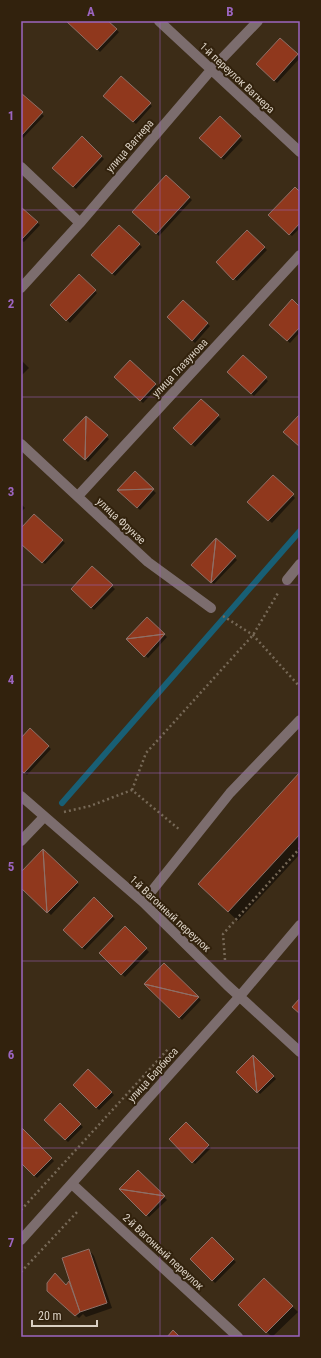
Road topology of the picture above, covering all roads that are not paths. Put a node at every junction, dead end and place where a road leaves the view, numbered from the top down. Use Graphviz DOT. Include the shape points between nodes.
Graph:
graph roads {
  1 [pos="159,21"];
  2 [pos="258,21"];
  3 [pos="211,70"];
  4 [pos="300,152"];
  5 [pos="21,167"];
  6 [pos="80,223"];
  7 [pos="300,255"];
  8 [pos="21,288"];
  9 [pos="21,444"];
  10 [pos="78,496"];
  11 [pos="300,564"];
  12 [pos="287,580"];
  13 [pos="211,608"];
  14 [pos="300,720"];
  15 [pos="21,796"];
  16 [pos="44,817"];
  17 [pos="21,841"];
  18 [pos="143,902"];
  19 [pos="300,925"];
  20 [pos="240,996"];
  21 [pos="300,1052"];
  22 [pos="72,1184"];
  23 [pos="21,1240"];
  24 [pos="238,1337"];
  1 -- 3 [label="street, 1-й переулок Вагнера"];
  2 -- 3 [label="street, улица Вагнера"];
  3 -- 4 [label="street, 1-й переулок Вагнера"];
  3 -- 6 [label="street, улица Вагнера"];
  5 -- 6 [label="street"];
  6 -- 8 [label="street, улица Вагнера"];
  7 -- 10 [label="street, улица Глазунова"];
  9 -- 10 [label="street, улица Фрунзе"];
  10 -- 13 [label="street, улица Фрунзе" via="148,562"];
  11 -- 12 [label="street"];
  14 -- 18 [label="street" via="230,792"];
  15 -- 16 [label="street, 1-й Вагонный переулок"];
  16 -- 17 [label="street"];
  16 -- 18 [label="street, 1-й Вагонный переулок"];
  18 -- 20 [label="street, 1-й Вагонный переулок"];
  19 -- 20 [label="street, улица Барбюса"];
  20 -- 21 [label="street, 1-й Вагонный переулок"];
  20 -- 22 [label="street, улица Барбюса"];
  22 -- 23 [label="street, улица Барбюса"];
  22 -- 24 [label="street, 2-й Вагонный переулок"];
}
